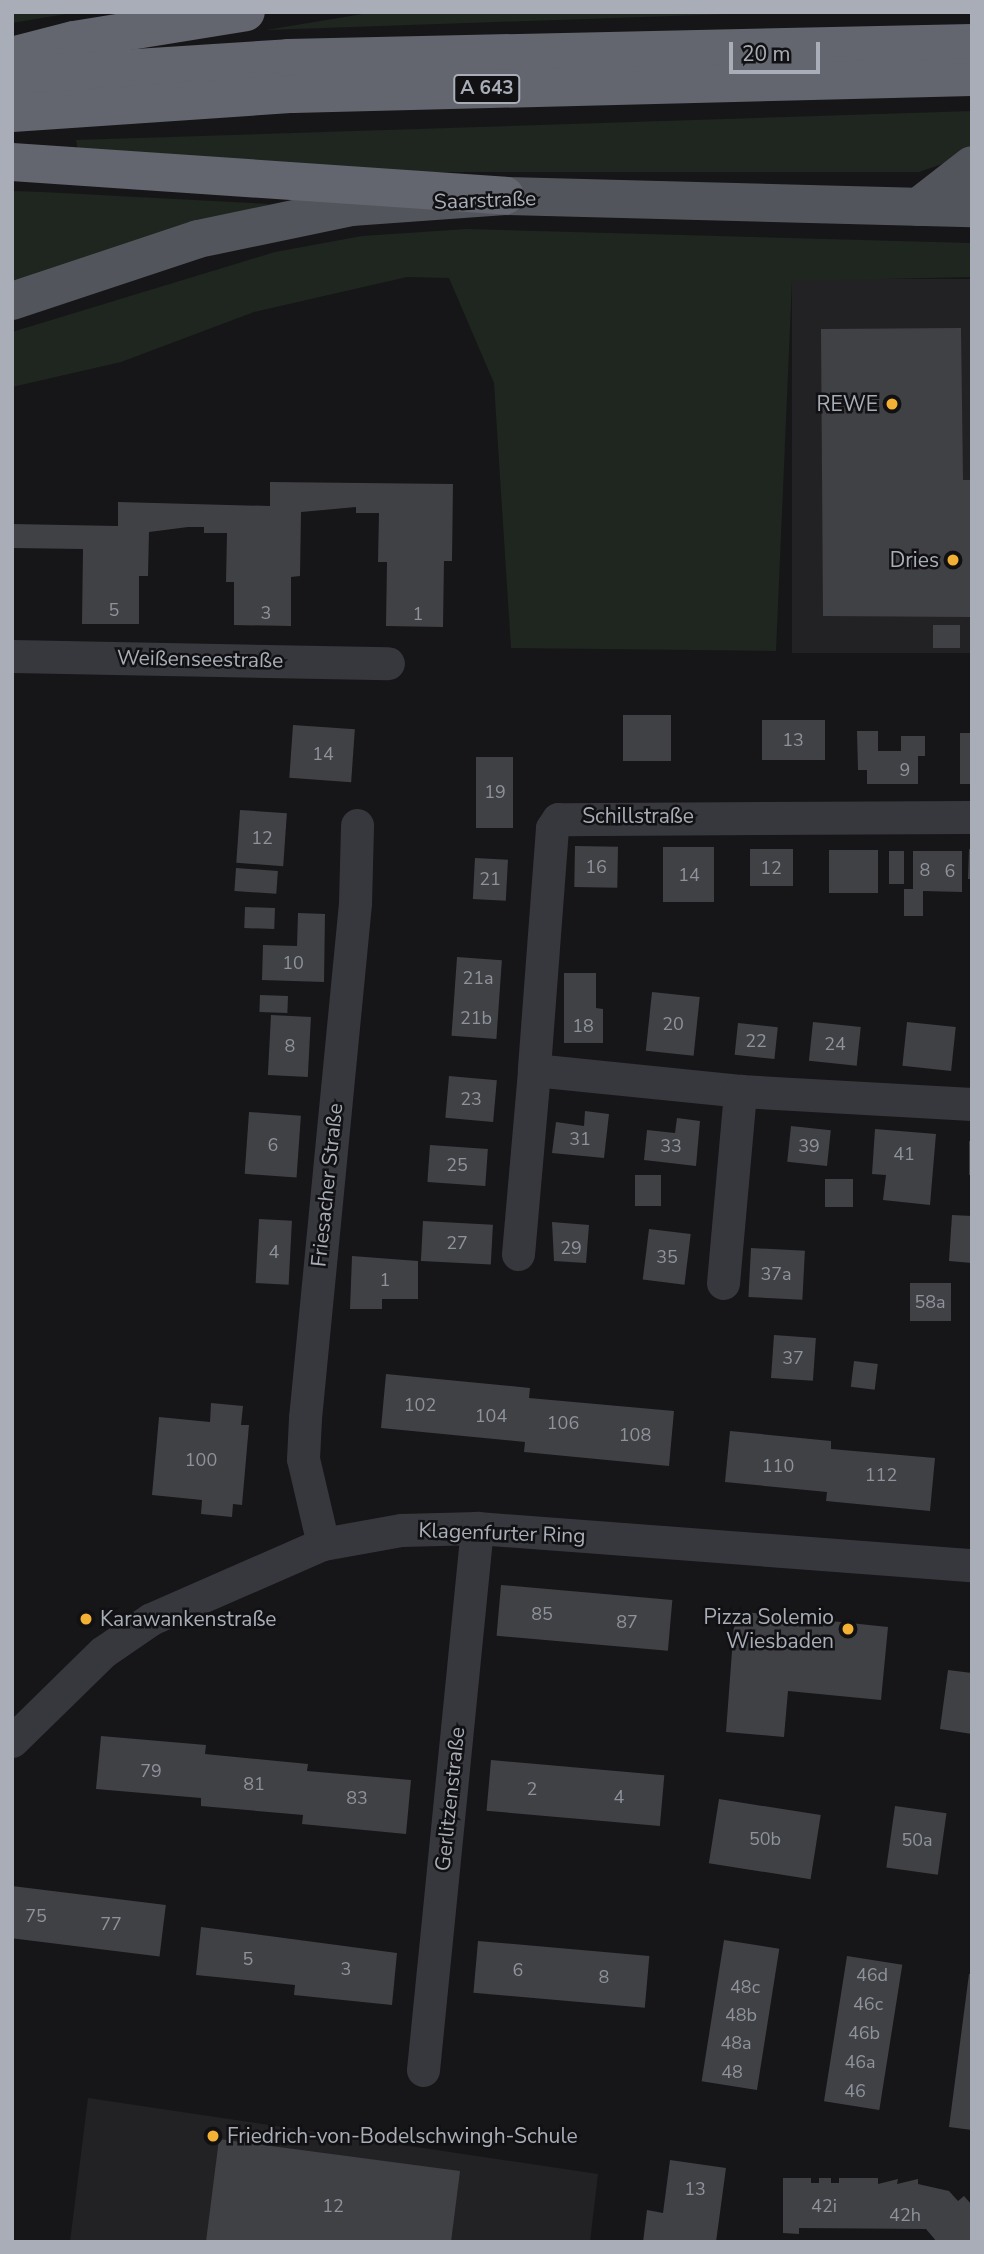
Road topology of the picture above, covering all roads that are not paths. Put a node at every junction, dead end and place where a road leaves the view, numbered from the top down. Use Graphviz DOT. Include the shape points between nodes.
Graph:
graph roads {
  1 [pos="246,12"];
  2 [pos="12,55"];
  3 [pos="967,60"];
  4 [pos="12,76"];
  5 [pos="12,113"];
  6 [pos="12,162"];
  7 [pos="972,165"];
  8 [pos="505,196"];
  9 [pos="918,207"];
  10 [pos="972,208"];
  11 [pos="12,301"];
  12 [pos="12,656"];
  13 [pos="388,663"];
  14 [pos="972,817"];
  15 [pos="357,825"];
  16 [pos="534,1070"];
  17 [pos="740,1091"];
  18 [pos="972,1104"];
  19 [pos="518,1254"];
  20 [pos="723,1283"];
  21 [pos="477,1528"];
  22 [pos="323,1544"];
  23 [pos="972,1565"];
  24 [pos="13,1740"];
  25 [pos="423,2070"];
  1 -- 2 [label="highway" via="74,40"];
  3 -- 4 [label="highway, A 643" via="288,58"];
  3 -- 5 [label="highway, A 643"];
  6 -- 8 [label="highway"];
  7 -- 9 [label="main road"];
  8 -- 9 [label="main road, Saarstraße"];
  8 -- 11 [label="main road, Saarstraße" via="351,207 299,216 198,239"];
  9 -- 10 [label="main road, Saarstraße"];
  12 -- 13 [label="street, Weißenseestraße"];
  14 -- 16 [label="street, Schillstraße" via="558,819 552,828"];
  15 -- 22 [label="street, Friesacher Straße" via="355,903 303,1459"];
  16 -- 17 [label="street"];
  16 -- 19 [label="street, Schillstraße"];
  17 -- 18 [label="street"];
  17 -- 20 [label="street"];
  21 -- 22 [label="street, Klagenfurter Ring" via="401,1530"];
  21 -- 23 [label="street, Klagenfurter Ring"];
  21 -- 25 [label="street, Gerlitzenstraße"];
  22 -- 24 [label="street, Klagenfurter Ring" via="151,1619 103,1651"];
}
